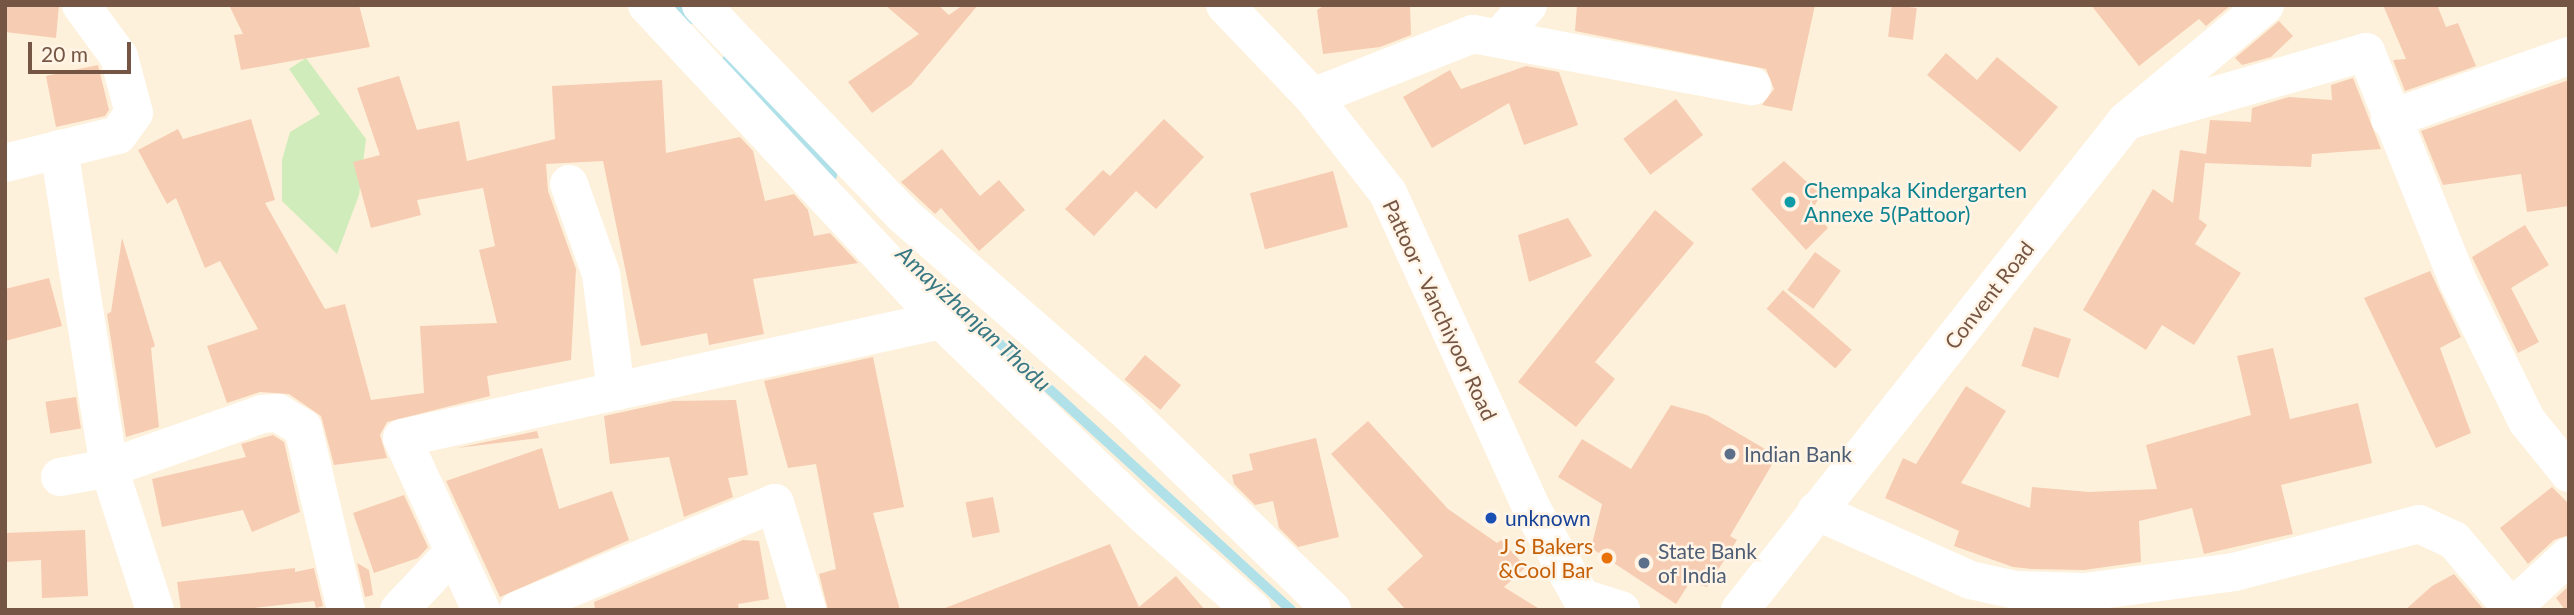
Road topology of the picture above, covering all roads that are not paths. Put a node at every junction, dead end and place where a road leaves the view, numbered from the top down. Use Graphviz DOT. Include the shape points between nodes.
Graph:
graph roads {
  1 [pos="81,5"];
  2 [pos="647,5"];
  3 [pos="701,5"];
  4 [pos="1225,5"];
  5 [pos="1528,5"];
  6 [pos="2265,5"];
  7 [pos="1501,36"];
  8 [pos="2569,55"];
  9 [pos="1752,86"];
  10 [pos="1313,97"];
  11 [pos="2390,119"];
  12 [pos="2126,121"];
  13 [pos="59,149"];
  14 [pos="5,163"];
  15 [pos="569,184"];
  16 [pos="941,320"];
  17 [pos="616,391"];
  18 [pos="109,468"];
  19 [pos="2569,473"];
  20 [pos="60,477"];
  21 [pos="1816,511"];
  22 [pos="452,555"];
  23 [pos="2569,556"];
  24 [pos="2053,600"];
  25 [pos="1585,604"];
  26 [pos="2512,609"];
  27 [pos="155,610"];
  28 [pos="346,610"];
  29 [pos="399,610"];
  30 [pos="481,610"];
  31 [pos="518,610"];
  32 [pos="807,610"];
  33 [pos="1252,610"];
  34 [pos="1332,610"];
  35 [pos="1621,610"];
  36 [pos="1740,610"];
  1 -- 13 [label="street" via="119,57 134,113 118,135"];
  2 -- 16 [label="street"];
  3 -- 34 [label="street" via="903,215 1129,413"];
  4 -- 10 [label="street, Pattoor - Vanchiyoor Road"];
  5 -- 7 [label="street"];
  6 -- 12 [label="street, Convent Road"];
  7 -- 9 [label="street"];
  7 -- 10 [label="street" via="1473,34"];
  8 -- 11 [label="street"];
  10 -- 25 [label="street, Pattoor - Vanchiyoor Road" via="1388,193 1532,509"];
  11 -- 12 [label="street" via="2366,52"];
  11 -- 19 [label="street" via="2458,281 2527,421"];
  12 -- 21 [label="street, Convent Road"];
  13 -- 14 [label="street"];
  13 -- 18 [label="street"];
  15 -- 17 [label="street" via="601,274"];
  16 -- 17 [label="street"];
  16 -- 33 [label="street" via="1142,513"];
  17 -- 22 [label="street" via="402,438"];
  18 -- 20 [label="street"];
  18 -- 27 [label="street"];
  18 -- 28 [label="street" via="262,414 278,413 303,428"];
  21 -- 24 [label="street" via="1970,580"];
  21 -- 36 [label="street, Convent Road"];
  22 -- 29 [label="street"];
  22 -- 30 [label="street"];
  23 -- 26 [label="street"];
  24 -- 26 [label="street" via="2234,572 2419,524 2454,540"];
  25 -- 35 [label="street"];
  31 -- 32 [label="street" via="775,503"];
}
